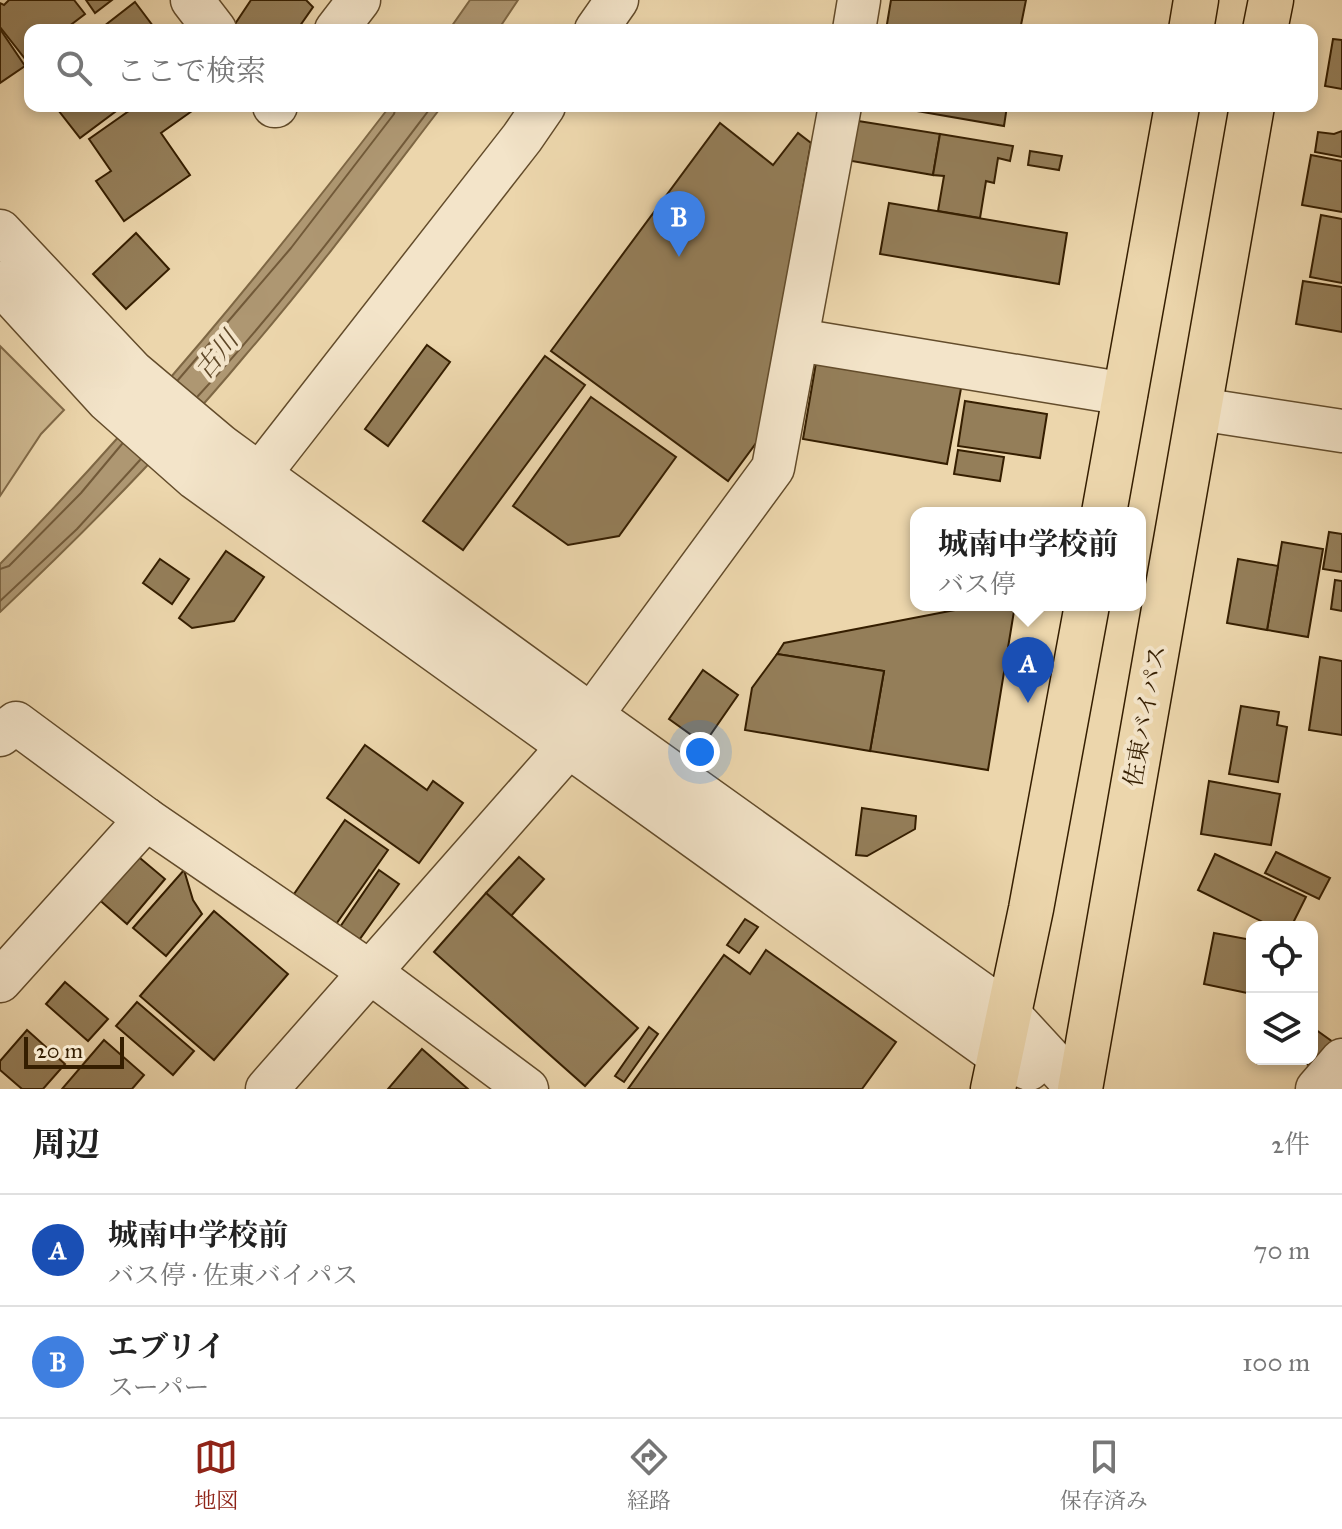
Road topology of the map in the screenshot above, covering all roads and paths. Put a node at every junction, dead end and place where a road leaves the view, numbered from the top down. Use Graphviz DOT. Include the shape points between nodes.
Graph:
graph roads {
  1 [pos="192,0"];
  2 [pos="359,0"];
  3 [pos="617,0"];
  4 [pos="859,0"];
  5 [pos="1196,0"];
  6 [pos="1271,0"];
  7 [pos="210,24"];
  8 [pos="341,24"];
  9 [pos="600,24"];
  10 [pos="855,24"];
  11 [pos="1192,24"];
  12 [pos="1266,24"];
  13 [pos="540,112"];
  14 [pos="839,112"];
  15 [pos="1176,112"];
  16 [pos="1251,112"];
  17 [pos="0,231"];
  18 [pos="0,283"];
  19 [pos="798,340"];
  20 [pos="120,386"];
  21 [pos="1126,394"];
  22 [pos="1199,409"];
  23 [pos="1342,431"];
  24 [pos="259,475"];
  25 [pos="1105,507"];
  26 [pos="1086,611"];
  27 [pos="579,731"];
  28 [pos="0,735"];
  29 [pos="146,819"];
  30 [pos="370,972"];
  31 [pos="0,981"];
  32 [pos="1008,1013"];
  33 [pos="1342,1060"];
  34 [pos="997,1073"];
  35 [pos="267,1089"];
  36 [pos="527,1089"];
  37 [pos="1077,1089"];
  38 [pos="1317,1089"];
  1 -- 7 [label="street"];
  2 -- 8 [label="street"];
  3 -- 9 [label="street"];
  4 -- 10 [label="street"];
  5 -- 11 [label="highway"];
  6 -- 12 [label="highway"];
  13 -- 24 [label="street"];
  14 -- 19 [label="street"];
  15 -- 21 [label="highway"];
  16 -- 22 [label="highway, 佐東バイパス"];
  17 -- 20 [label="street"];
  18 -- 20 [label="street"];
  19 -- 21 [label="street"];
  19 -- 27 [label="street" via="773,468"];
  20 -- 24 [label="street"];
  20 -- 27 [label="street" via="195,478"];
  21 -- 25 [label="highway"];
  22 -- 23 [label="street"];
  22 -- 37 [label="highway, 佐東バイパス"];
  24 -- 27 [label="street"];
  26 -- 32 [label="highway"];
  27 -- 30 [label="street"];
  27 -- 32 [label="street"];
  27 -- 34 [label="street"];
  28 -- 29 [label="street" via="16,723"];
  29 -- 30 [label="street"];
  29 -- 31 [label="street"];
  30 -- 35 [label="street"];
  30 -- 36 [label="street"];
  32 -- 34 [label="highway"];
  32 -- 37 [label="street"];
  33 -- 38 [label="street"];
  34 -- 37 [label="street"];
}
